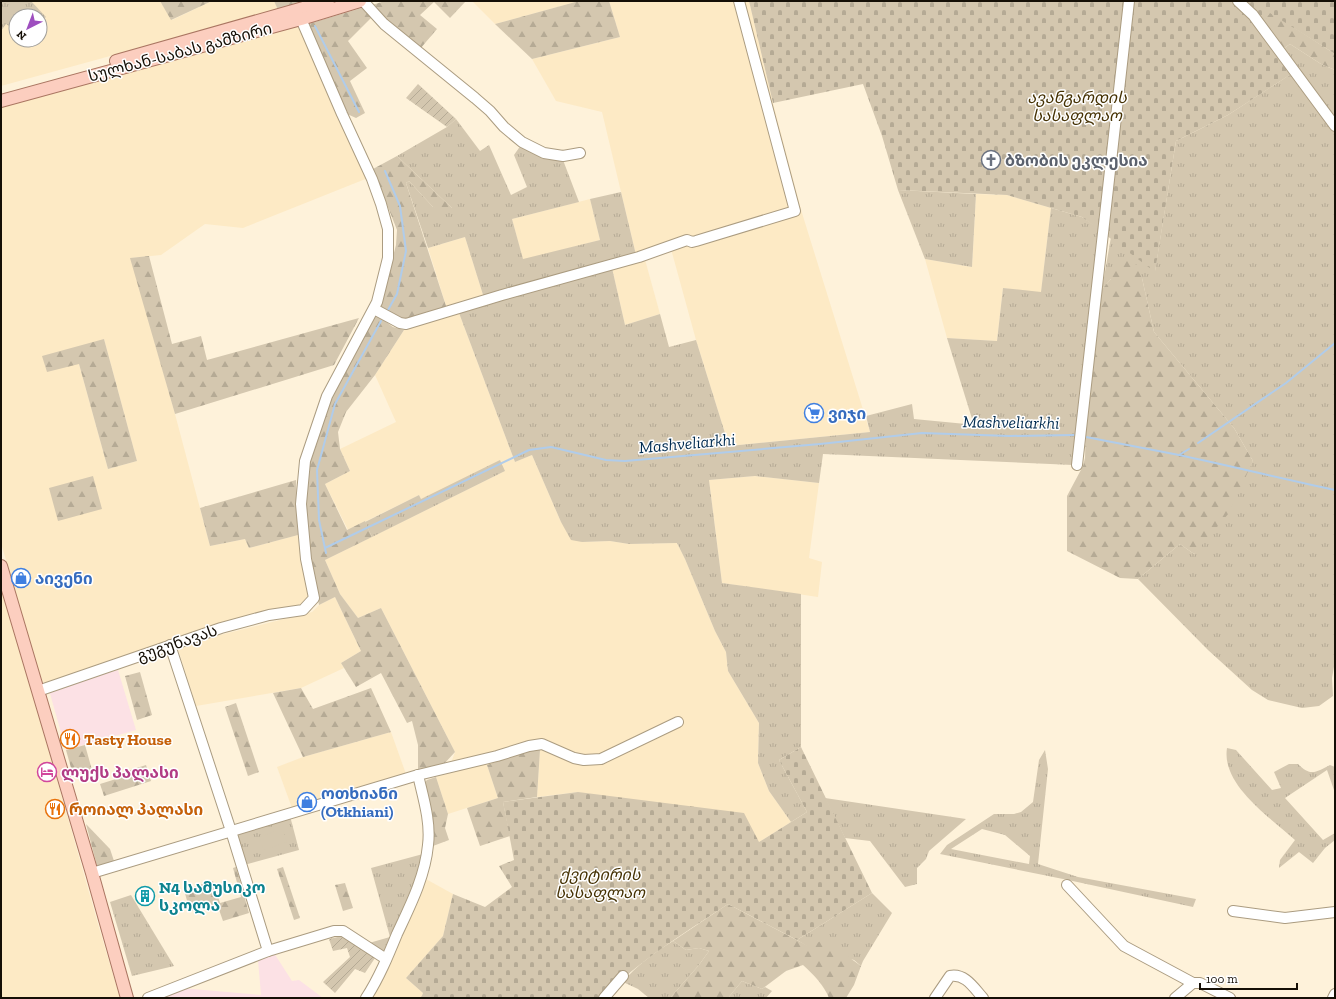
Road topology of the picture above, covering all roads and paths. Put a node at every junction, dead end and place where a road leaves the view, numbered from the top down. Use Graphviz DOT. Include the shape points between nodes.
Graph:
graph roads {
  1 [pos="328,1"];
  2 [pos="360,1"];
  3 [pos="363,1"];
  4 [pos="739,1"];
  5 [pos="1129,1"];
  6 [pos="1238,1"];
  7 [pos="318,9"];
  8 [pos="299,14"];
  9 [pos="1,93"];
  10 [pos="1,101"];
  11 [pos="1335,126"];
  12 [pos="580,153"];
  13 [pos="374,309"];
  14 [pos="1077,465"];
  15 [pos="1,566"];
  16 [pos="170,645"];
  17 [pos="38,691"];
  18 [pos="678,722"];
  19 [pos="418,775"];
  20 [pos="231,831"];
  21 [pos="92,873"];
  22 [pos="1067,885"];
  23 [pos="1233,911"];
  24 [pos="1335,912"];
  25 [pos="268,951"];
  26 [pos="386,959"];
  27 [pos="623,976"];
  28 [pos="1193,983"];
  29 [pos="1335,994"];
  30 [pos="127,998"];
  31 [pos="148,998"];
  32 [pos="366,998"];
  33 [pos="604,998"];
  34 [pos="934,998"];
  35 [pos="983,998"];
  36 [pos="1175,998"];
  37 [pos="1230,998"];
  38 [pos="1333,998"];
  1 -- 7 [label="main road, სულხან-საბას გამზირი"];
  2 -- 7 [label="main road, სულხან-საბას გამზირი"];
  3 -- 12 [label="street" via="384,24 475,98 522,142 544,153 563,156"];
  4 -- 13 [label="street" via="795,211 406,324"];
  5 -- 14 [label="street"];
  6 -- 11 [label="street" via="1252,15"];
  7 -- 8 [label="main road, სულხან-საბას გამზირი"];
  8 -- 9 [label="main road, სულხან-საბას გამზირი"];
  8 -- 10 [label="main road, სულხან-საბას გამზირი"];
  8 -- 13 [label="street" via="372,179 388,229 388,258"];
  13 -- 16 [label="street, გუგუნავას" via="327,396 305,461 301,504 306,559 314,598 303,610 269,615"];
  15 -- 17 [label="main road"];
  16 -- 17 [label="street, გუგუნავას"];
  16 -- 20 [label="street"];
  17 -- 21 [label="main road"];
  18 -- 19 [label="street" via="592,761 574,758 542,744"];
  19 -- 20 [label="street"];
  19 -- 26 [label="street" via="428,823 429,844 418,886"];
  20 -- 21 [label="street"];
  20 -- 25 [label="street"];
  21 -- 30 [label="main road"];
  22 -- 28 [label="street" via="1124,946"];
  23 -- 24 [label="street" via="1285,918"];
  25 -- 26 [label="street" via="334,931 343,931"];
  25 -- 31 [label="street"];
  26 -- 32 [label="street"];
  27 -- 33 [label="street"];
  28 -- 36 [label="street"];
  28 -- 37 [label="street" via="1200,983"];
  29 -- 38 [label="street"];
  34 -- 35 [label="street" via="950,976 956,975 963,977"];
}
